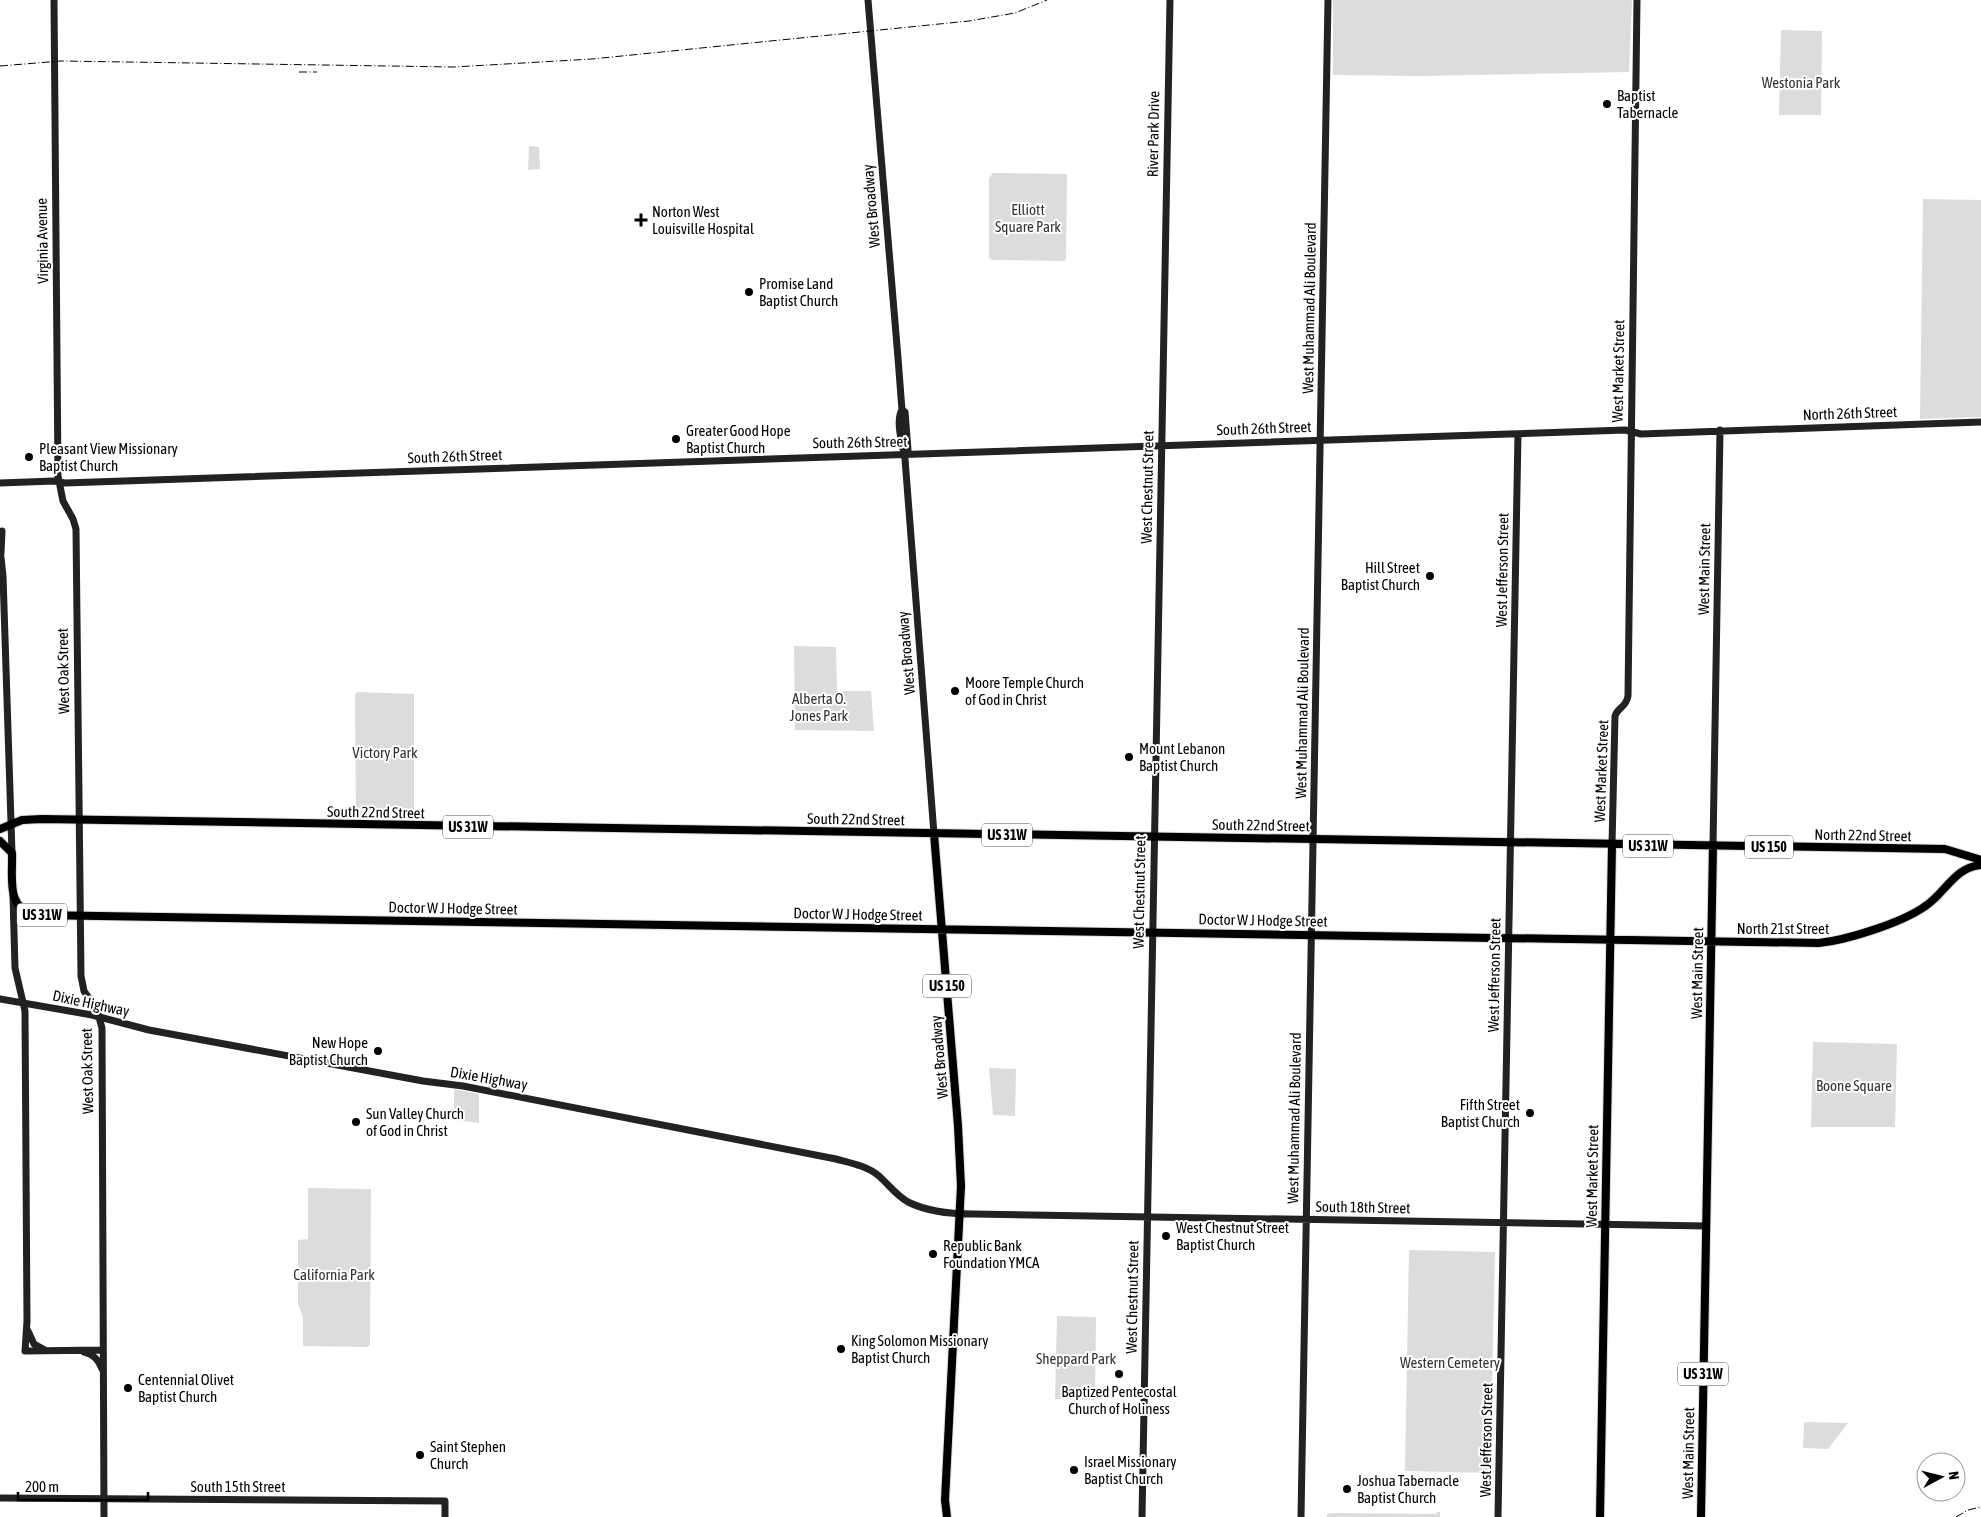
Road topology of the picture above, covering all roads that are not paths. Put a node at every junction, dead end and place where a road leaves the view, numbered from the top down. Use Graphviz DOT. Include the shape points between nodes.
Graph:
graph roads {
  1 [pos="54,0"];
  2 [pos="868,0"];
  3 [pos="1170,0"];
  4 [pos="1328,0"];
  5 [pos="1637,0"];
  6 [pos="1164,268"];
  7 [pos="1981,422"];
  8 [pos="1720,430"];
  9 [pos="1631,432"];
  10 [pos="1518,434"];
  11 [pos="1320,440"];
  12 [pos="1161,446"];
  13 [pos="904,455"];
  14 [pos="60,482"];
  15 [pos="0,483"];
  16 [pos="2,531"];
  17 [pos="1,552"];
  18 [pos="79,821"];
  19 [pos="11,824"];
  20 [pos="0,828"];
  21 [pos="934,834"];
  22 [pos="1154,838"];
  23 [pos="1313,840"];
  24 [pos="0,841"];
  25 [pos="1510,843"];
  26 [pos="1612,845"];
  27 [pos="1713,846"];
  28 [pos="12,853"];
  29 [pos="1981,860"];
  30 [pos="1981,865"];
  31 [pos="13,896"];
  32 [pos="80,916"];
  33 [pos="942,929"];
  34 [pos="1153,933"];
  35 [pos="1312,935"];
  36 [pos="1509,938"];
  37 [pos="1610,939"];
  38 [pos="1712,941"];
  39 [pos="0,999"];
  40 [pos="23,1004"];
  41 [pos="100,1018"];
  42 [pos="960,1214"];
  43 [pos="1146,1217"];
  44 [pos="1306,1220"];
  45 [pos="1503,1223"];
  46 [pos="1605,1224"];
  47 [pos="1706,1226"];
  48 [pos="26,1321"];
  49 [pos="103,1350"];
  50 [pos="49,1351"];
  51 [pos="81,1351"];
  52 [pos="103,1372"];
  53 [pos="0,1498"];
  54 [pos="104,1498"];
  55 [pos="945,1508"];
  56 [pos="104,1517"];
  57 [pos="445,1517"];
  58 [pos="942,1517"];
  59 [pos="947,1517"];
  60 [pos="1142,1517"];
  61 [pos="1301,1517"];
  62 [pos="1498,1517"];
  63 [pos="1600,1517"];
  64 [pos="1700,1517"];
  1 -- 14 [label="street, Virginia Avenue"];
  2 -- 13 [label="street, West Broadway" via="902,410 905,412 908,450"];
  3 -- 6 [label="street, River Park Drive"];
  4 -- 11 [label="street, West Muhammad Ali Boulevard"];
  5 -- 9 [label="street, West Market Street"];
  6 -- 12 [label="street, West Chestnut Street"];
  7 -- 8 [label="street, North 26th Street"];
  8 -- 9 [label="street, South 26th Street"];
  8 -- 27 [label="street, West Main Street"];
  9 -- 10 [label="street, South 26th Street"];
  9 -- 26 [label="street, West Market Street" via="1628,696 1626,705 1615,716"];
  10 -- 11 [label="street, South 26th Street"];
  10 -- 25 [label="street, West Jefferson Street"];
  11 -- 12 [label="street, South 26th Street"];
  11 -- 23 [label="street, West Muhammad Ali Boulevard"];
  12 -- 13 [label="street, South 26th Street"];
  12 -- 22 [label="street, West Chestnut Street"];
  13 -- 14 [label="street, South 26th Street"];
  13 -- 21 [label="street, West Broadway"];
  14 -- 15 [label="street, South 26th Street"];
  14 -- 18 [label="street, West Oak Street" via="63,501 73,519 76,536"];
  16 -- 17 [label="street"];
  17 -- 19 [label="street"];
  18 -- 19 [label="main road, South 22nd Street / US 31W" via="25,819"];
  18 -- 21 [label="main road, South 22nd Street / US 31W"];
  18 -- 32 [label="street, West Oak Street"];
  19 -- 20 [label="main road, South 22nd Street / US 31W"];
  19 -- 28 [label="street"];
  21 -- 22 [label="main road, South 22nd Street / US 31W"];
  21 -- 33 [label="main road, West Broadway / US 150"];
  22 -- 23 [label="main road, South 22nd Street / US 31W"];
  22 -- 34 [label="street, West Chestnut Street"];
  23 -- 25 [label="main road, South 22nd Street / US 31W"];
  23 -- 35 [label="street, West Muhammad Ali Boulevard"];
  24 -- 28 [label="main road"];
  25 -- 26 [label="main road, South 22nd Street / US 31W"];
  25 -- 36 [label="street, West Jefferson Street"];
  26 -- 27 [label="main road, South 22nd Street / US 31W"];
  26 -- 37 [label="main road, West Market Street"];
  27 -- 29 [label="main road, North 22nd Street / US 150" via="1945,850"];
  27 -- 38 [label="main road, West Main Street / US 31W"];
  28 -- 31 [label="main road, US 31W"];
  30 -- 38 [label="main road, North 21st Street" via="1959,873 1931,902 1916,912 1842,940 1819,943"];
  31 -- 32 [label="main road, Doctor W J Hodge Street / US 31W" via="27,913"];
  31 -- 40 [label="street" via="15,968"];
  32 -- 33 [label="main road, Doctor W J Hodge Street / US 31W"];
  32 -- 41 [label="street, West Oak Street" via="81,981"];
  33 -- 34 [label="main road, Doctor W J Hodge Street / US 31W"];
  33 -- 42 [label="main road, West Broadway / US 150" via="958,1126"];
  34 -- 35 [label="main road, Doctor W J Hodge Street / US 31W"];
  34 -- 43 [label="street, West Chestnut Street"];
  35 -- 36 [label="main road, Doctor W J Hodge Street / US 31W"];
  35 -- 44 [label="street, West Muhammad Ali Boulevard"];
  36 -- 37 [label="main road, Doctor W J Hodge Street / US 31W"];
  36 -- 45 [label="street, West Jefferson Street"];
  37 -- 38 [label="main road, Doctor W J Hodge Street"];
  37 -- 46 [label="main road, West Market Street"];
  38 -- 47 [label="main road, West Main Street / US 31W"];
  39 -- 40 [label="street, Dixie Highway"];
  40 -- 41 [label="street, Dixie Highway"];
  40 -- 48 [label="street"];
  41 -- 42 [label="street, Dixie Highway" via="149,1030 463,1086 836,1159 870,1170 899,1196 920,1207"];
  41 -- 49 [label="street, West Oak Street"];
  42 -- 43 [label="street, South 18th Street"];
  42 -- 55 [label="main road, West Broadway / US 150"];
  43 -- 44 [label="street, South 18th Street"];
  43 -- 60 [label="street, West Chestnut Street"];
  44 -- 45 [label="street, South 18th Street"];
  44 -- 61 [label="street, West Muhammad Ali Boulevard"];
  45 -- 46 [label="street, South 18th Street"];
  45 -- 62 [label="street, West Jefferson Street"];
  46 -- 47 [label="street, South 18th Street"];
  46 -- 63 [label="main road, West Market Street"];
  47 -- 64 [label="main road, West Main Street / US 31W"];
  48 -- 50 [label="street" via="31,1340 36,1346"];
  48 -- 50 [label="street" via="25,1351"];
  49 -- 51 [label="street"];
  49 -- 52 [label="street, West Oak Street"];
  50 -- 51 [label="street"];
  51 -- 52 [label="street" via="97,1359"];
  52 -- 54 [label="street, West Oak Street"];
  53 -- 54 [label="street, South 15th Street"];
  54 -- 56 [label="street, West Oak Street"];
  54 -- 57 [label="street, South 15th Street" via="445,1501"];
  55 -- 58 [label="main road, West Broadway / US 150"];
  55 -- 59 [label="main road, West Broadway / US 150"];
}
